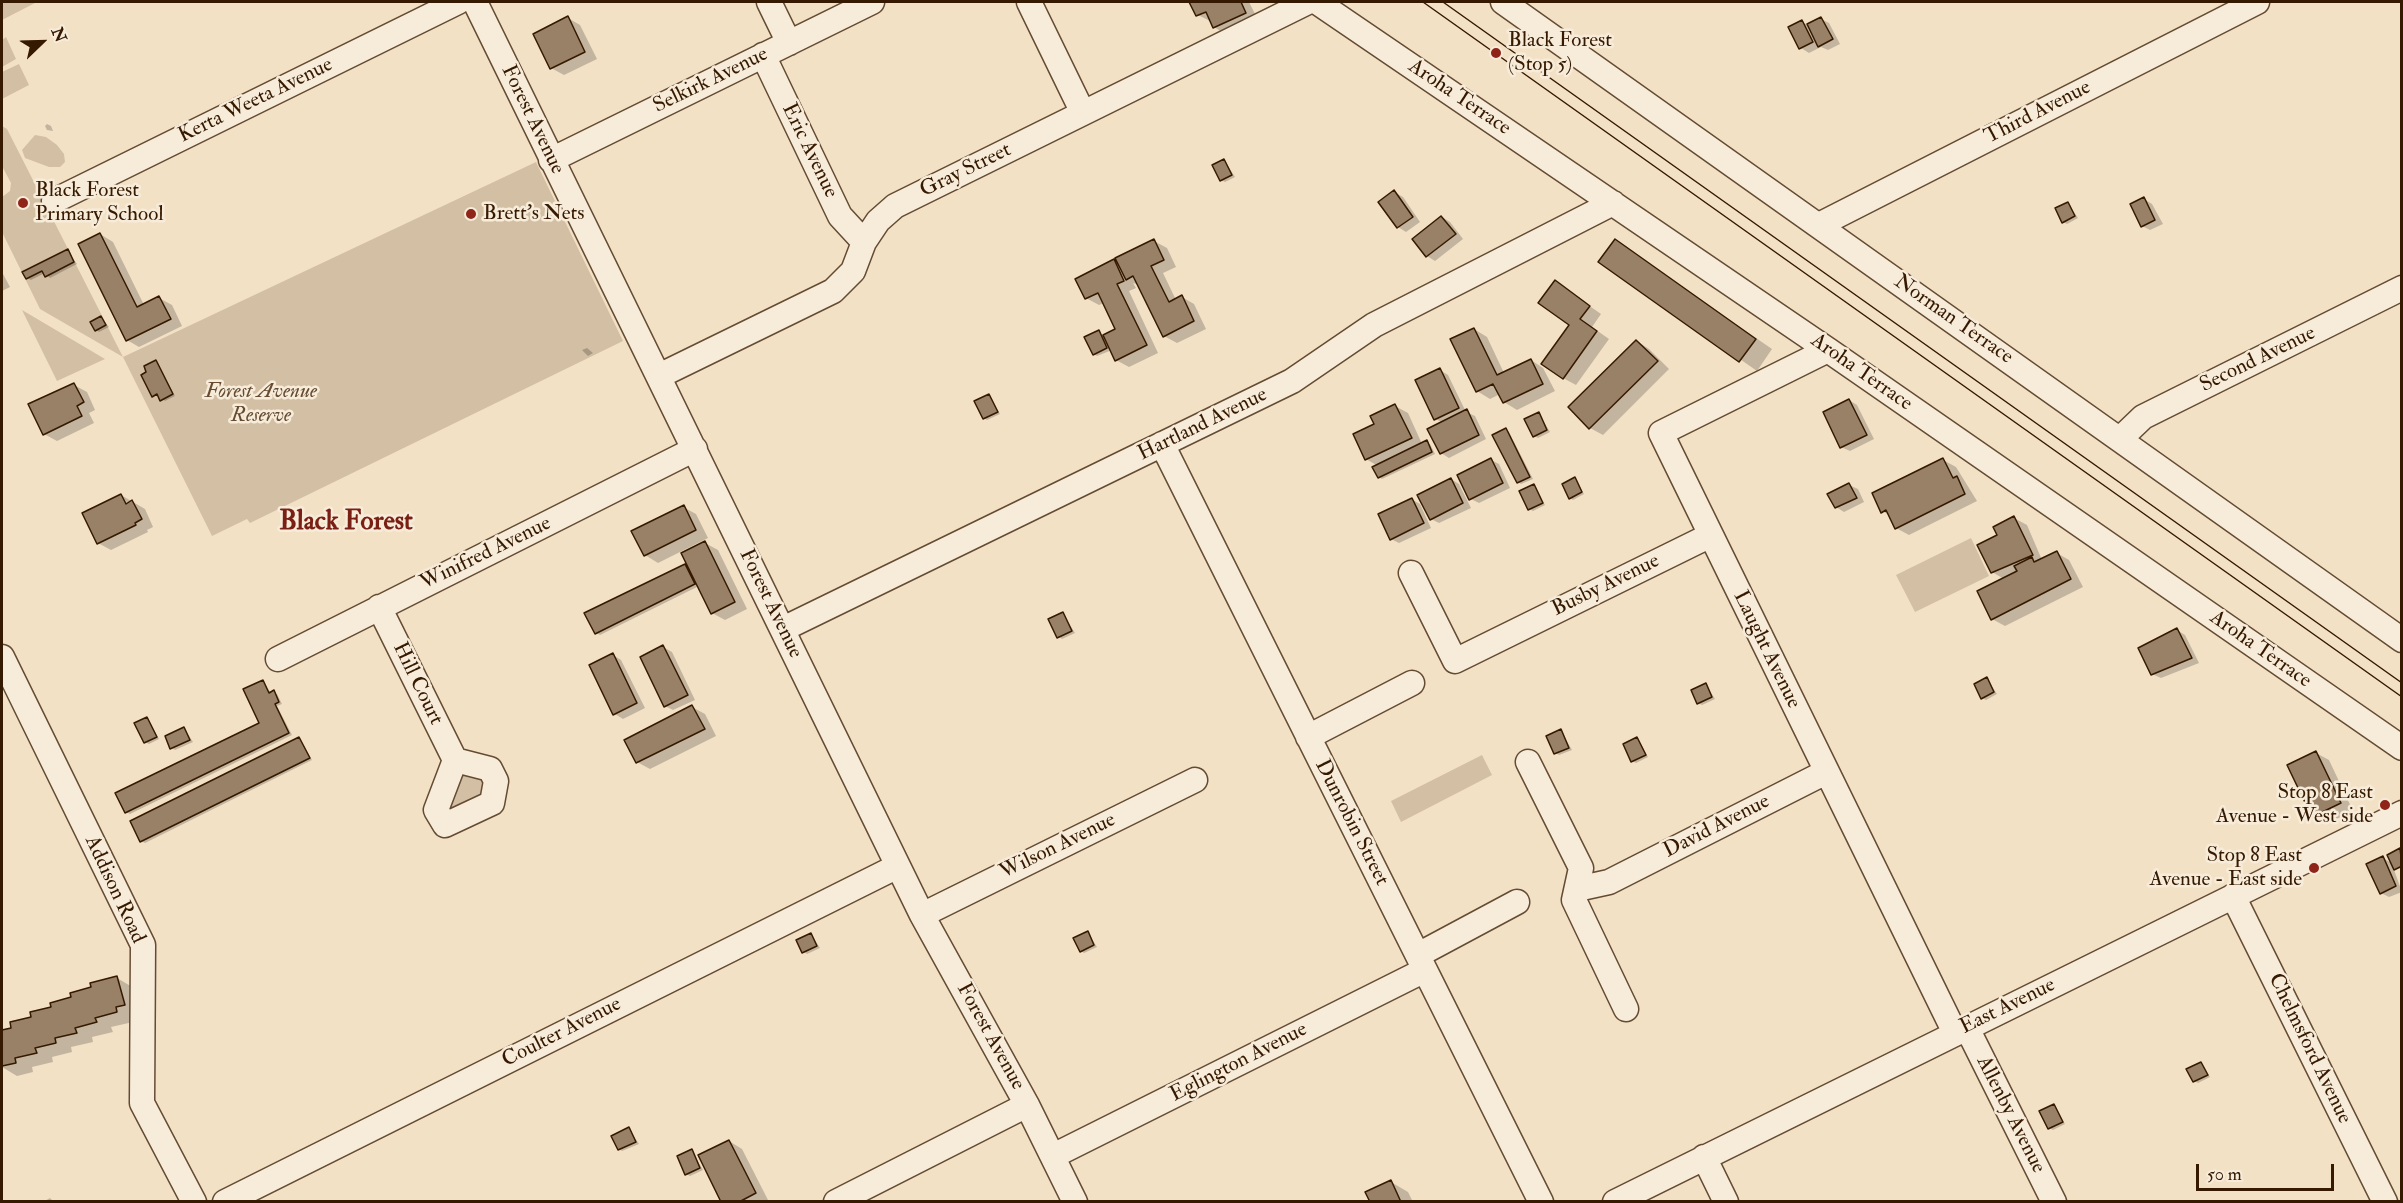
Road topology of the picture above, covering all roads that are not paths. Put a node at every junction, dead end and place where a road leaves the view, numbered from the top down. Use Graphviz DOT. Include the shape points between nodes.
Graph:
graph roads {
  1 [pos="458,2"];
  2 [pos="475,2"];
  3 [pos="769,2"];
  4 [pos="872,2"];
  5 [pos="1029,2"];
  6 [pos="1308,2"];
  7 [pos="1317,2"];
  8 [pos="2257,2"];
  9 [pos="1515,4"];
  10 [pos="789,43"];
  11 [pos="763,55"];
  12 [pos="1083,113"];
  13 [pos="551,160"];
  14 [pos="54,201"];
  15 [pos="1613,203"];
  16 [pos="1819,225"];
  17 [pos="864,242"];
  18 [pos="2402,288"];
  19 [pos="1828,350"];
  20 [pos="659,376"];
  21 [pos="2120,439"];
  22 [pos="1162,444"];
  23 [pos="695,449"];
  24 [pos="1710,535"];
  25 [pos="1411,573"];
  26 [pos="379,607"];
  27 [pos="783,629"];
  28 [pos="2402,640"];
  29 [pos="2,657"];
  30 [pos="278,659"];
  31 [pos="1412,683"];
  32 [pos="1308,737"];
  33 [pos="2402,748"];
  34 [pos="455,760"];
  35 [pos="1528,762"];
  36 [pos="1826,772"];
  37 [pos="1195,780"];
  38 [pos="2402,813"];
  39 [pos="898,866"];
  40 [pos="1577,889"];
  41 [pos="2233,896"];
  42 [pos="1517,902"];
  43 [pos="922,915"];
  44 [pos="1421,962"];
  45 [pos="1626,1009"];
  46 [pos="1961,1031"];
  47 [pos="1027,1105"];
  48 [pos="1053,1156"];
  49 [pos="1704,1157"];
  50 [pos="194,1202"];
  51 [pos="225,1202"];
  52 [pos="836,1202"];
  53 [pos="1075,1202"];
  54 [pos="1541,1202"];
  55 [pos="1615,1202"];
  56 [pos="1726,1202"];
  57 [pos="2054,1202"];
  58 [pos="2385,1202"];
  1 -- 14 [label="street, Kerta Weeta Avenue"];
  2 -- 13 [label="street, Forest Avenue"];
  3 -- 10 [label="street"];
  4 -- 10 [label="street, Selkirk Avenue"];
  5 -- 12 [label="street"];
  6 -- 12 [label="street, Gray Street"];
  7 -- 15 [label="street, Aroha Terrace"];
  8 -- 16 [label="street, Third Avenue"];
  9 -- 16 [label="street, Norman Terrace" via="1595,69"];
  10 -- 11 [label="street, Selkirk Avenue"];
  11 -- 13 [label="street, Selkirk Avenue"];
  11 -- 17 [label="street, Eric Avenue" via="840,216"];
  12 -- 17 [label="street, Gray Street" via="895,206 878,221"];
  13 -- 20 [label="street, Forest Avenue"];
  15 -- 19 [label="street, Aroha Terrace"];
  15 -- 22 [label="street, Hartland Avenue" via="1374,326 1292,381"];
  16 -- 21 [label="street, Norman Terrace"];
  17 -- 20 [label="street, Gray Street" via="853,271 833,291"];
  18 -- 21 [label="street, Second Avenue" via="2143,417"];
  19 -- 24 [label="street, Laught Avenue" via="1661,433"];
  19 -- 33 [label="street, Aroha Terrace"];
  20 -- 23 [label="street, Forest Avenue"];
  21 -- 28 [label="street, Norman Terrace"];
  22 -- 27 [label="street, Hartland Avenue"];
  22 -- 32 [label="street, Dunrobin Street"];
  23 -- 26 [label="street, Winifred Avenue"];
  23 -- 27 [label="street, Forest Avenue"];
  24 -- 25 [label="street, Busby Avenue" via="1455,661"];
  24 -- 36 [label="street, Laught Avenue"];
  26 -- 30 [label="street, Winifred Avenue"];
  26 -- 34 [label="street, Hill Court"];
  27 -- 39 [label="street, Forest Avenue"];
  29 -- 50 [label="street, Addison Road" via="143,945 142,1103"];
  31 -- 32 [label="street"];
  32 -- 44 [label="street, Dunrobin Street"];
  35 -- 40 [label="street" via="1581,868"];
  36 -- 40 [label="street, David Avenue" via="1609,882"];
  36 -- 46 [label="street, Laught Avenue"];
  37 -- 43 [label="street, Wilson Avenue"];
  38 -- 41 [label="street, East Avenue"];
  39 -- 43 [label="street, Forest Avenue"];
  39 -- 51 [label="street, Coulter Avenue"];
  40 -- 45 [label="street" via="1574,900"];
  41 -- 46 [label="street, East Avenue"];
  41 -- 58 [label="street, Chelmsford Avenue"];
  42 -- 44 [label="street, Eglington Avenue"];
  43 -- 47 [label="street, Forest Avenue"];
  44 -- 48 [label="street, Eglington Avenue"];
  44 -- 54 [label="street, Dunrobin Street"];
  46 -- 49 [label="street, East Avenue"];
  46 -- 57 [label="street, Allenby Avenue"];
  47 -- 48 [label="street, Forest Avenue"];
  47 -- 52 [label="street"];
  48 -- 53 [label="street, Forest Avenue"];
  49 -- 55 [label="street, East Avenue"];
  49 -- 56 [label="street"];
}
